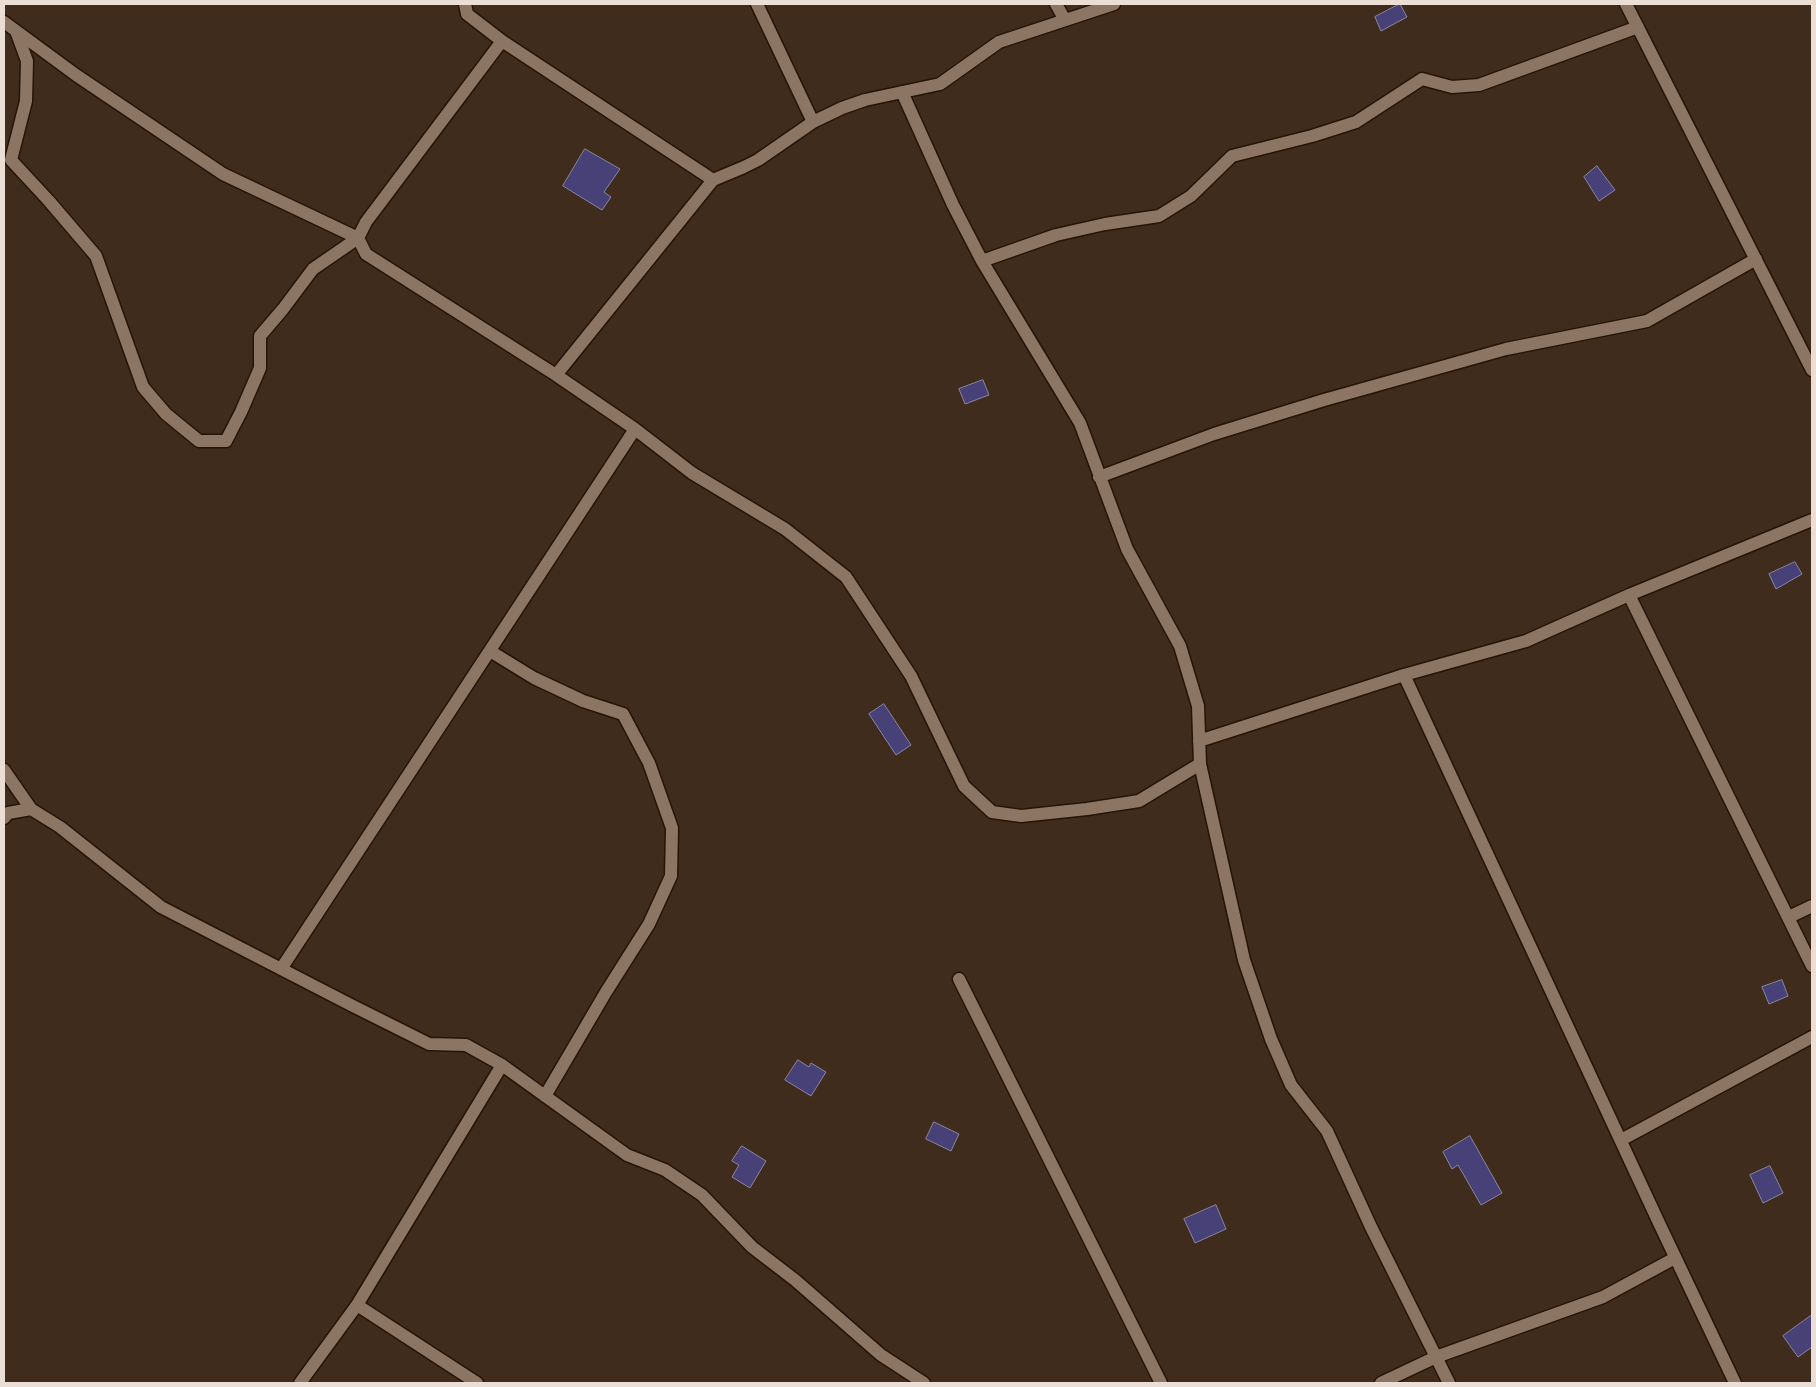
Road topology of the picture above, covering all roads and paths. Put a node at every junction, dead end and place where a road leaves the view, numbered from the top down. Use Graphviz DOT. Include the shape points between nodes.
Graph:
graph roads {
  1 [pos="465,4"];
  2 [pos="757,4"];
  3 [pos="1056,4"];
  4 [pos="1114,4"];
  5 [pos="1626,4"];
  6 [pos="1065,20"];
  7 [pos="4,22"];
  8 [pos="1638,27"];
  9 [pos="16,31"];
  10 [pos="502,41"];
  11 [pos="902,92"];
  12 [pos="813,122"];
  13 [pos="712,180"];
  14 [pos="358,238"];
  15 [pos="1756,259"];
  16 [pos="982,261"];
  17 [pos="1812,370"];
  18 [pos="556,375"];
  19 [pos="635,429"];
  20 [pos="1099,477"];
  21 [pos="1812,520"];
  22 [pos="1630,595"];
  23 [pos="490,651"];
  24 [pos="1404,675"];
  25 [pos="1199,741"];
  26 [pos="1200,764"];
  27 [pos="4,770"];
  28 [pos="31,808"];
  29 [pos="4,818"];
  30 [pos="1812,906"];
  31 [pos="1789,917"];
  32 [pos="1812,966"];
  33 [pos="281,969"];
  34 [pos="958,979"];
  35 [pos="1812,1037"];
  36 [pos="502,1065"];
  37 [pos="545,1096"];
  38 [pos="1620,1140"];
  39 [pos="1676,1258"];
  40 [pos="357,1305"];
  41 [pos="1436,1357"];
  42 [pos="300,1383"];
  43 [pos="477,1383"];
  44 [pos="924,1383"];
  45 [pos="1161,1383"];
  46 [pos="1381,1383"];
  47 [pos="1449,1383"];
  48 [pos="1736,1383"];
  1 -- 10 [label="street" via="467,14"];
  2 -- 12 [label="street"];
  3 -- 6 [label="street"];
  4 -- 6 [label="street"];
  5 -- 8 [label="street"];
  6 -- 11 [label="street" via="999,42 940,84"];
  7 -- 9 [label="street"];
  8 -- 15 [label="street"];
  8 -- 16 [label="street" via="1479,85 1452,87 1422,79 1356,122 1232,156 1191,196 1159,216 1056,235"];
  9 -- 14 [label="street" via="223,174"];
  9 -- 14 [label="street" via="27,61 26,101 10,160 96,256 143,387 166,414 199,441 226,441 260,368 260,336 313,269"];
  10 -- 13 [label="street"];
  10 -- 14 [label="street" via="366,222"];
  11 -- 12 [label="street" via="865,100"];
  11 -- 16 [label="street"];
  12 -- 13 [label="street" via="758,160"];
  13 -- 18 [label="street"];
  14 -- 18 [label="street" via="366,254"];
  15 -- 17 [label="street"];
  15 -- 20 [label="street" via="1648,321 1506,349 1334,397 1214,434"];
  16 -- 20 [label="street" via="1080,423"];
  18 -- 19 [label="street"];
  19 -- 23 [label="street"];
  19 -- 26 [label="street" via="692,473 785,529 846,577 911,676 964,786 992,812 1021,816 1139,801"];
  20 -- 25 [label="street" via="1127,549 1180,646 1198,706"];
  21 -- 22 [label="street"];
  22 -- 24 [label="street" via="1526,641"];
  22 -- 31 [label="street"];
  23 -- 33 [label="street"];
  23 -- 37 [label="street" via="534,678 582,701 622,714 649,763 672,828 671,876 653,916"];
  24 -- 25 [label="street"];
  24 -- 38 [label="street"];
  25 -- 26 [label="street"];
  26 -- 41 [label="street" via="1244,960 1271,1039 1291,1084 1327,1131"];
  27 -- 28 [label="street"];
  28 -- 29 [label="street"];
  28 -- 33 [label="street" via="161,907"];
  30 -- 31 [label="street"];
  31 -- 32 [label="street"];
  33 -- 36 [label="street" via="429,1044 466,1045"];
  34 -- 45 [label="street"];
  35 -- 38 [label="street"];
  36 -- 37 [label="street"];
  36 -- 40 [label="street"];
  37 -- 44 [label="street" via="627,1155 665,1170 702,1195 752,1248 795,1280 881,1355"];
  38 -- 39 [label="street"];
  39 -- 41 [label="street" via="1603,1296"];
  39 -- 48 [label="street"];
  40 -- 42 [label="street"];
  40 -- 43 [label="street"];
  41 -- 46 [label="street"];
  41 -- 47 [label="street"];
}
